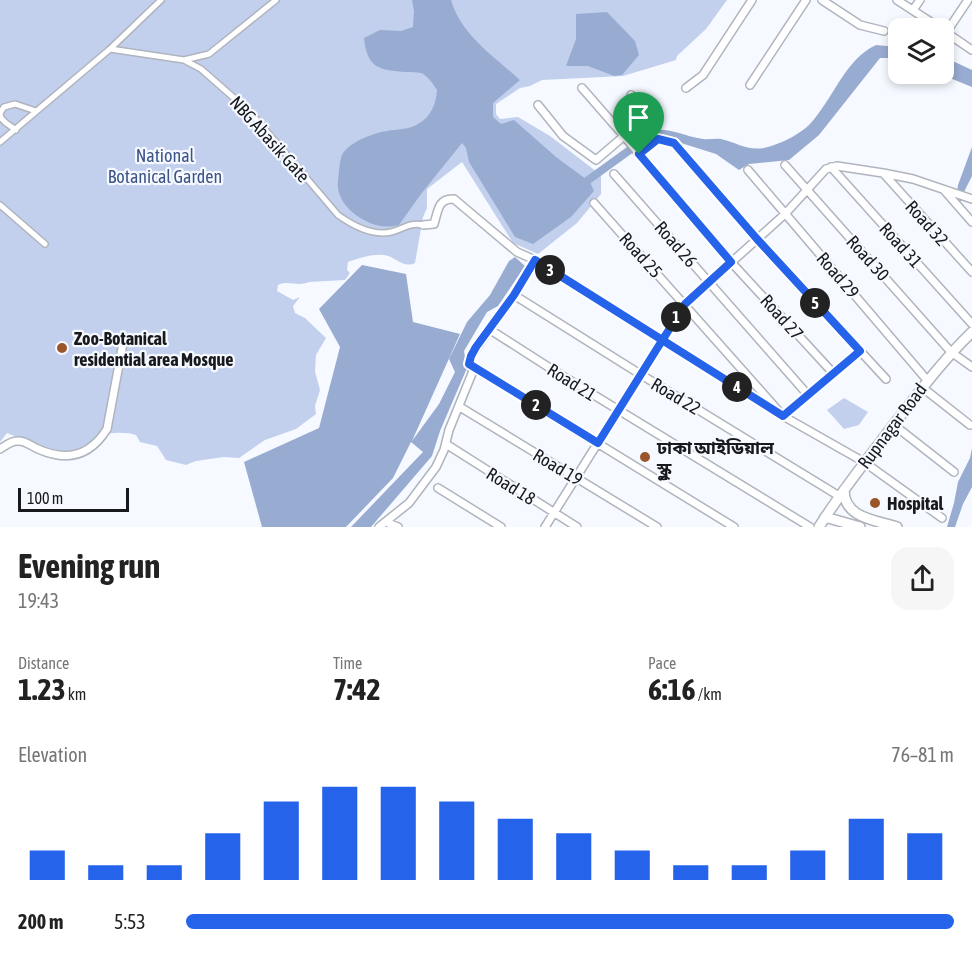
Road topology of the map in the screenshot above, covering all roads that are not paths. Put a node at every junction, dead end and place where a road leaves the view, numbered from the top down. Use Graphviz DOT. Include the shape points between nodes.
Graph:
graph roads {
  1 [pos="160,0"];
  2 [pos="276,0"];
  3 [pos="752,0"];
  4 [pos="806,0"];
  5 [pos="822,0"];
  6 [pos="897,0"];
  7 [pos="920,0"];
  8 [pos="968,0"];
  9 [pos="913,10"];
  10 [pos="924,18"];
  11 [pos="953,18"];
  12 [pos="884,31"];
  13 [pos="954,38"];
  14 [pos="110,49"];
  15 [pos="972,50"];
  16 [pos="184,60"];
  17 [pos="750,85"];
  18 [pos="582,88"];
  19 [pos="686,88"];
  20 [pos="630,95"];
  21 [pos="538,105"];
  22 [pos="36,111"];
  23 [pos="16,130"];
  24 [pos="625,138"];
  25 [pos="0,142"];
  26 [pos="639,154"];
  27 [pos="785,165"];
  28 [pos="831,167"];
  29 [pos="748,170"];
  30 [pos="883,173"];
  31 [pos="614,174"];
  32 [pos="942,188"];
  33 [pos="807,189"];
  34 [pos="972,199"];
  35 [pos="594,203"];
  36 [pos="0,205"];
  37 [pos="785,214"];
  38 [pos="972,222"];
  39 [pos="423,225"];
  40 [pos="757,239"];
  41 [pos="45,244"];
  42 [pos="535,260"];
  43 [pos="731,262"];
  44 [pos="972,272"];
  45 [pos="709,282"];
  46 [pos="514,295"];
  47 [pos="685,304"];
  48 [pos="972,324"];
  49 [pos="489,329"];
  50 [pos="972,332"];
  51 [pos="663,339"];
  52 [pos="123,343"];
  53 [pos="860,351"];
  54 [pos="951,352"];
  55 [pos="469,364"];
  56 [pos="972,367"];
  57 [pos="833,373"];
  58 [pos="640,374"];
  59 [pos="886,379"];
  60 [pos="925,384"];
  61 [pos="808,396"];
  62 [pos="460,407"];
  63 [pos="618,410"];
  64 [pos="783,416"];
  65 [pos="894,425"];
  66 [pos="970,425"];
  67 [pos="598,443"];
  68 [pos="446,444"];
  69 [pos="0,449"];
  70 [pos="864,462"];
  71 [pos="954,472"];
  72 [pos="577,478"];
  73 [pos="438,488"];
  74 [pos="842,493"];
  75 [pos="554,513"];
  76 [pos="825,517"];
  77 [pos="942,518"];
  78 [pos="382,524"];
  79 [pos="398,527"];
  80 [pos="501,527"];
  81 [pos="545,527"];
  82 [pos="577,527"];
  83 [pos="657,527"];
  84 [pos="734,527"];
  85 [pos="810,527"];
  86 [pos="819,527"];
  87 [pos="860,527"];
  88 [pos="897,527"];
  1 -- 14 [label="street"];
  2 -- 16 [label="street" via="209,54"];
  3 -- 19 [label="street" via="703,75"];
  4 -- 17 [label="street"];
  5 -- 12 [label="street" via="860,25"];
  6 -- 9 [label="street"];
  7 -- 9 [label="street"];
  8 -- 11 [label="street"];
  9 -- 10 [label="street"];
  13 -- 15 [label="street"];
  14 -- 16 [label="street, NBG Abasik Gate"];
  14 -- 22 [label="street"];
  16 -- 39 [label="street, NBG Abasik Gate" via="201,69 251,113 315,190 354,226 390,233 414,223"];
  18 -- 24 [label="street, Road 27"];
  20 -- 24 [label="street" via="651,116"];
  21 -- 24 [label="street" via="563,136 596,160"];
  22 -- 23 [label="street"];
  22 -- 23 [label="street" via="15,104 4,107 1,118"];
  23 -- 25 [label="street"];
  24 -- 26 [label="street, Road 27"];
  26 -- 40 [label="street" via="658,139 674,143"];
  26 -- 43 [label="street, Road 27"];
  27 -- 33 [label="street, Road 30"];
  28 -- 30 [label="street"];
  28 -- 33 [label="street"];
  28 -- 48 [label="street, Road 31"];
  29 -- 37 [label="street, Road 29"];
  30 -- 32 [label="street"];
  30 -- 44 [label="street, Road 32"];
  31 -- 45 [label="street, Road 26"];
  32 -- 34 [label="street"];
  32 -- 38 [label="street"];
  33 -- 37 [label="street"];
  33 -- 54 [label="street, Road 30"];
  35 -- 47 [label="street, Road 25"];
  36 -- 41 [label="street"];
  37 -- 40 [label="street"];
  37 -- 60 [label="street, Road 29"];
  39 -- 42 [label="street" via="434,224 441,202 454,199 517,252"];
  40 -- 43 [label="street"];
  40 -- 53 [label="street"];
  42 -- 46 [label="street"];
  42 -- 51 [label="street"];
  43 -- 45 [label="street"];
  43 -- 57 [label="street, Road 27"];
  45 -- 47 [label="street"];
  45 -- 61 [label="street, Road 26"];
  46 -- 49 [label="street"];
  46 -- 58 [label="street, Road 22"];
  47 -- 51 [label="street"];
  47 -- 64 [label="street, Road 25"];
  49 -- 55 [label="street"];
  49 -- 63 [label="street, Road 21"];
  50 -- 54 [label="street, Rupnagar Road"];
  51 -- 58 [label="street"];
  51 -- 64 [label="street"];
  52 -- 69 [label="street" via="107,429 100,441 78,455 46,453 25,441 15,441"];
  53 -- 57 [label="street"];
  53 -- 59 [label="street"];
  54 -- 56 [label="street, Road 30"];
  54 -- 60 [label="street, Rupnagar Road"];
  55 -- 62 [label="street" via="473,371"];
  55 -- 67 [label="street"];
  57 -- 61 [label="street"];
  58 -- 63 [label="street"];
  58 -- 74 [label="street, Road 22"];
  60 -- 65 [label="street, Rupnagar Road"];
  60 -- 66 [label="street, Road 29"];
  61 -- 64 [label="street"];
  62 -- 68 [label="street" via="448,430"];
  62 -- 72 [label="street, Road 19"];
  63 -- 67 [label="street"];
  63 -- 85 [label="street, Road 21"];
  64 -- 70 [label="street"];
  65 -- 70 [label="street, Rupnagar Road"];
  65 -- 71 [label="street"];
  67 -- 72 [label="street"];
  67 -- 84 [label="street"];
  68 -- 75 [label="street, Road 18"];
  68 -- 78 [label="street" via="436,467 409,502"];
  70 -- 74 [label="street, Rupnagar Road"];
  70 -- 77 [label="street"];
  72 -- 75 [label="street"];
  72 -- 83 [label="street, Road 19"];
  73 -- 80 [label="street"];
  74 -- 76 [label="street, Rupnagar Road"];
  74 -- 88 [label="street" via="852,511"];
  75 -- 81 [label="street"];
  75 -- 82 [label="street, Road 18"];
  76 -- 86 [label="street, Rupnagar Road"];
  76 -- 87 [label="street"];
  78 -- 79 [label="street"];
}
